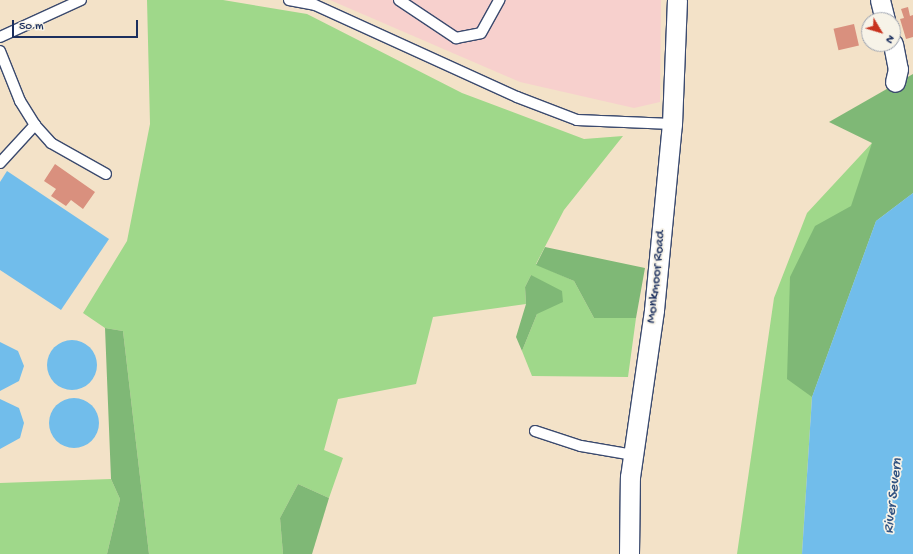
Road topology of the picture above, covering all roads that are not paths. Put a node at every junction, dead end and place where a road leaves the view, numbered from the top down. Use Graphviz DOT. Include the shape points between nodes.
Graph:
graph roads {
  1 [pos="81,0"];
  2 [pos="289,0"];
  3 [pos="399,0"];
  4 [pos="499,0"];
  5 [pos="677,0"];
  6 [pos="880,0"];
  7 [pos="883,12"];
  8 [pos="0,37"];
  9 [pos="0,51"];
  10 [pos="898,52"];
  11 [pos="905,63"];
  12 [pos="895,82"];
  13 [pos="672,124"];
  14 [pos="35,125"];
  15 [pos="0,163"];
  16 [pos="106,174"];
  17 [pos="535,432"];
  18 [pos="633,455"];
  19 [pos="629,554"];
  1 -- 8 [label="lane"];
  2 -- 13 [label="lane" via="315,5 517,97 577,120"];
  3 -- 4 [label="lane" via="456,38 481,33"];
  5 -- 13 [label="street, Monkmoor Road"];
  6 -- 7 [label="street"];
  9 -- 14 [label="lane" via="20,102"];
  10 -- 11 [label="street"];
  11 -- 12 [label="street"];
  13 -- 18 [label="street, Monkmoor Road" via="654,310"];
  14 -- 15 [label="lane"];
  14 -- 16 [label="lane" via="51,143"];
  17 -- 18 [label="lane" via="581,446"];
  18 -- 19 [label="street, Monkmoor Road"];
}
